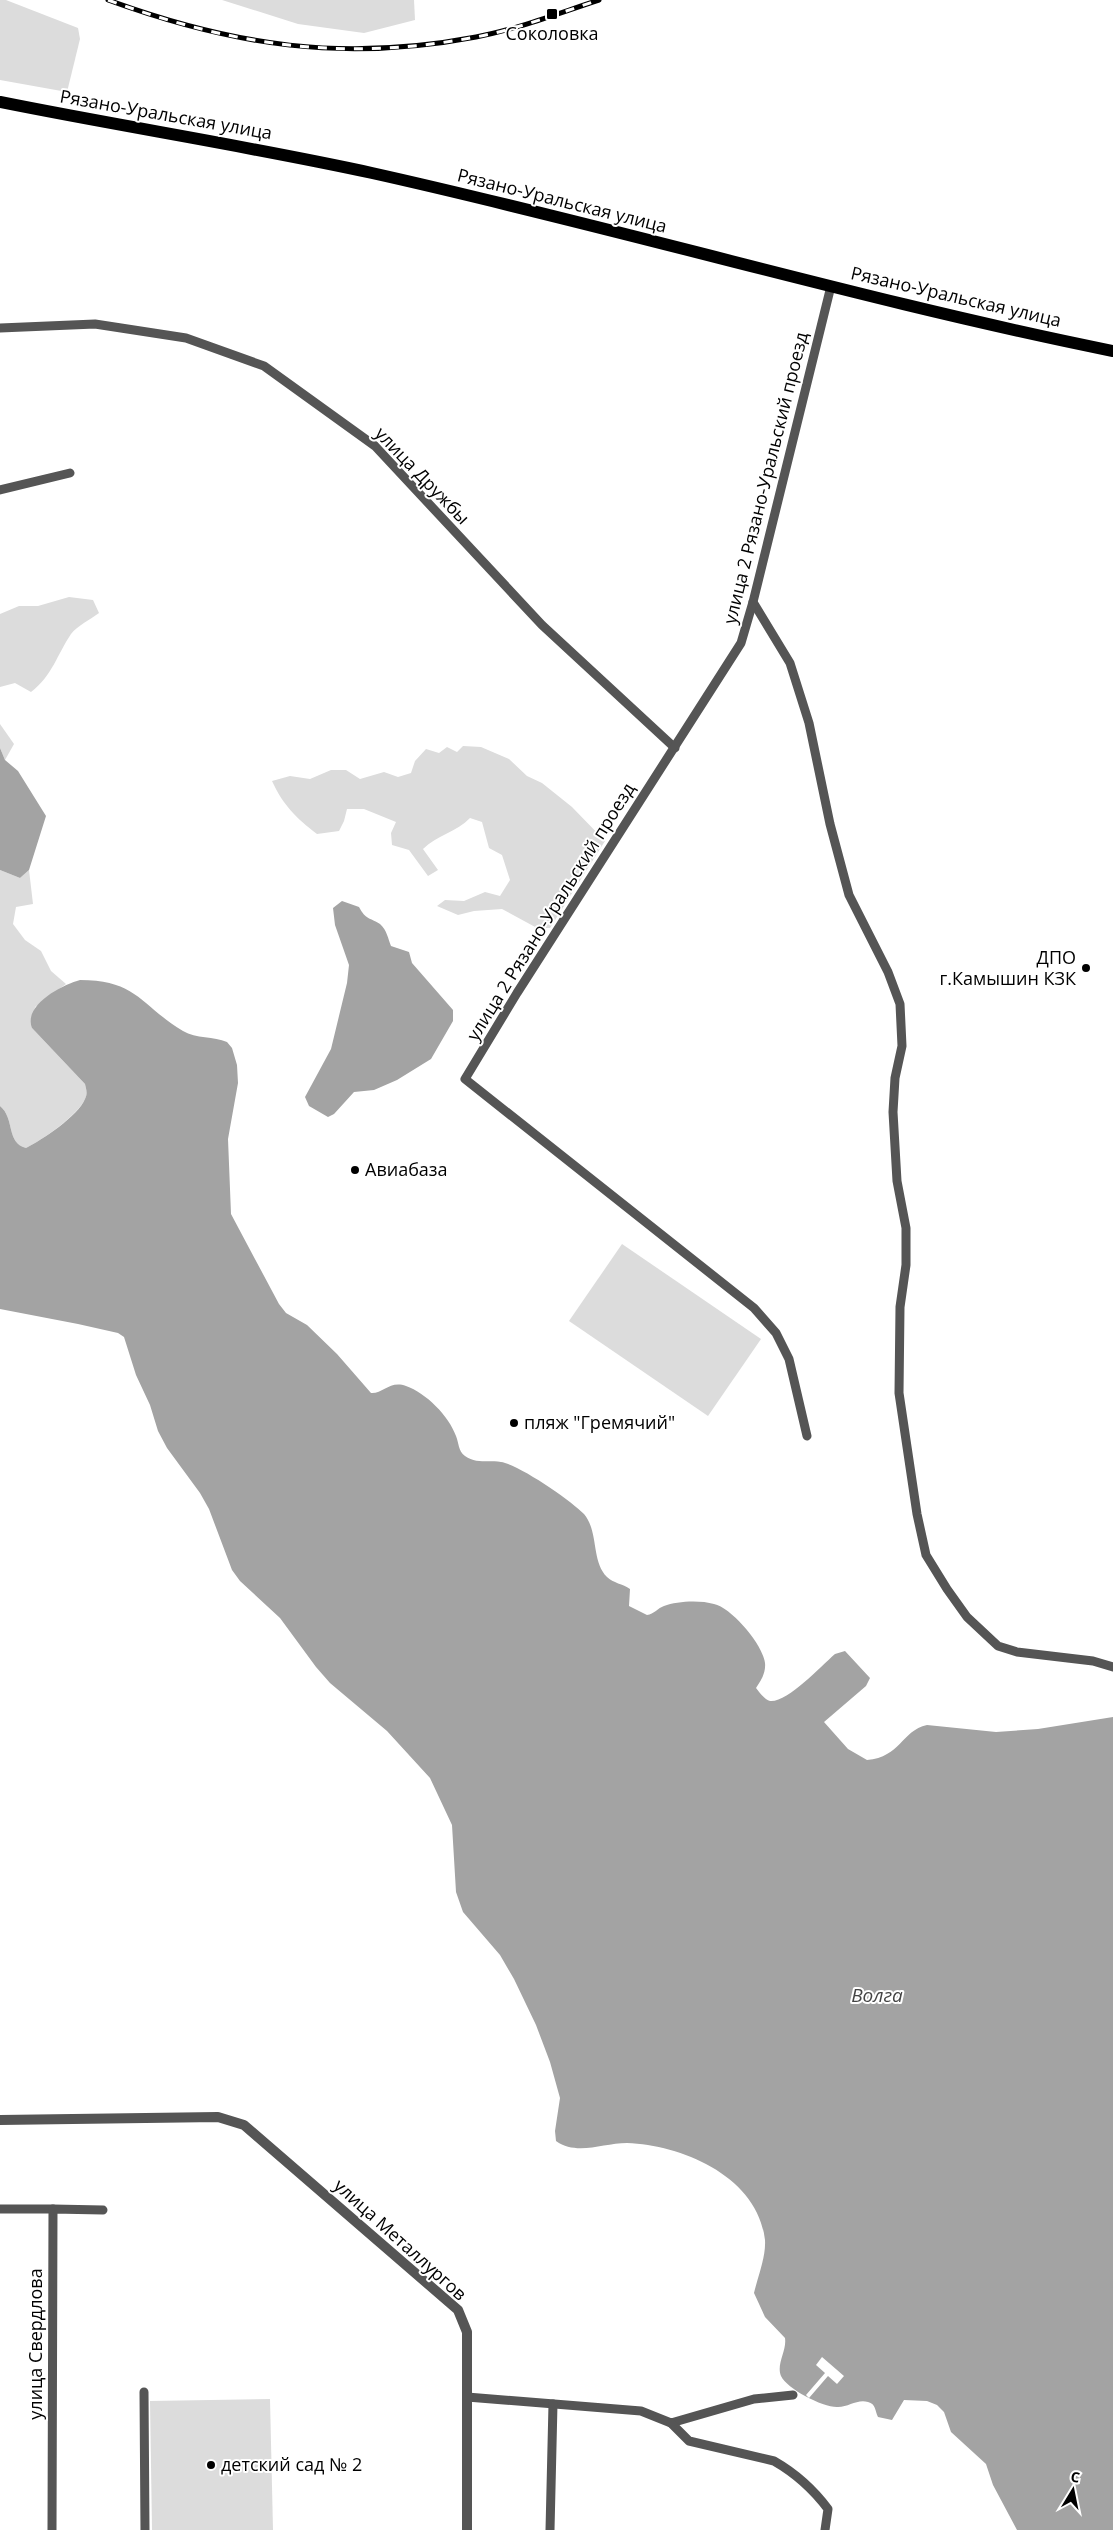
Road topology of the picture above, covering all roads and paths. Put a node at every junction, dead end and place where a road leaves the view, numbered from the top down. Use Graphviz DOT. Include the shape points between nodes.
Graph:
graph roads {
  1 [pos="0,102"];
  2 [pos="831,286"];
  3 [pos="0,328"];
  4 [pos="1113,351"];
  5 [pos="70,473"];
  6 [pos="0,490"];
  7 [pos="754,602"];
  8 [pos="675,748"];
  9 [pos="807,1436"];
  10 [pos="1113,1667"];
  11 [pos="0,2120"];
  12 [pos="54,2209"];
  13 [pos="0,2210"];
  14 [pos="103,2210"];
  15 [pos="144,2392"];
  16 [pos="793,2395"];
  17 [pos="467,2397"];
  18 [pos="553,2404"];
  19 [pos="671,2423"];
  20 [pos="52,2530"];
  21 [pos="145,2530"];
  22 [pos="466,2530"];
  23 [pos="550,2530"];
  24 [pos="825,2530"];
  1 -- 2 [label="main road, Рязано-Уральская улица" via="215,140 373,173"];
  2 -- 4 [label="main road, Рязано-Уральская улица"];
  2 -- 7 [label="street, улица 2 Рязано-Уральский проезд"];
  3 -- 8 [label="street, улица Дружбы" via="95,324 186,338 264,366 375,446 542,625"];
  5 -- 6 [label="street"];
  7 -- 8 [label="street, улица 2 Рязано-Уральский проезд" via="741,643"];
  7 -- 10 [label="street" via="790,663 809,723 849,895 888,972 900,1004 902,1046 893,1112 897,1181 906,1228 906,1265 900,1307 899,1393 926,1555 967,1618 998,1646"];
  8 -- 9 [label="street, улица 2 Рязано-Уральский проезд" via="516,993 465,1080 754,1308 776,1333 789,1360"];
  11 -- 17 [label="street, улица Металлургов" via="218,2117 244,2125 458,2310 468,2332"];
  12 -- 13 [label="street"];
  12 -- 14 [label="street"];
  12 -- 20 [label="street, улица Свердлова"];
  15 -- 21 [label="street"];
  16 -- 19 [label="street" via="754,2399"];
  17 -- 18 [label="street"];
  17 -- 22 [label="street, улица Металлургов"];
  18 -- 19 [label="street" via="641,2411"];
  18 -- 23 [label="street"];
  19 -- 24 [label="street" via="689,2441 774,2461 783,2466 817,2495 828,2509"];
}
